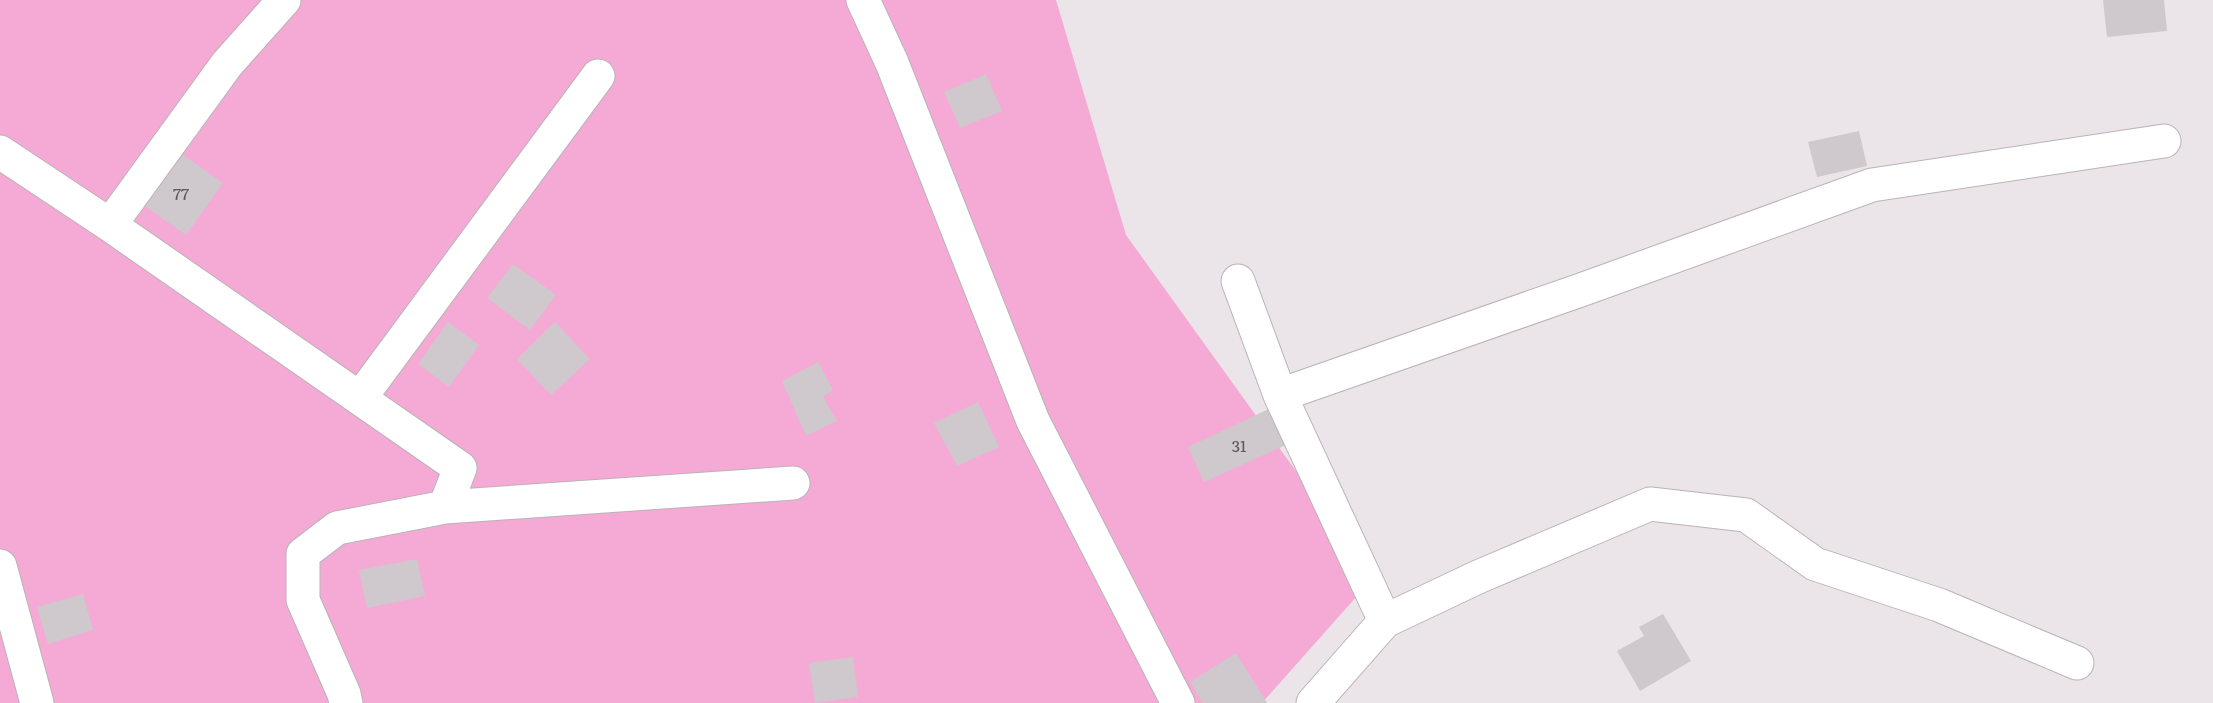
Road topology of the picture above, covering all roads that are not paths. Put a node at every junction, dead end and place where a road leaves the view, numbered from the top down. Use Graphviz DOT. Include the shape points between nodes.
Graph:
graph roads {
  1 [pos="285,0"];
  2 [pos="863,0"];
  3 [pos="598,76"];
  4 [pos="2164,141"];
  5 [pos="0,152"];
  6 [pos="110,225"];
  7 [pos="1238,281"];
  8 [pos="1280,395"];
  9 [pos="360,398"];
  10 [pos="793,483"];
  11 [pos="445,507"];
  12 [pos="0,566"];
  13 [pos="1385,621"];
  14 [pos="2077,663"];
  15 [pos="37,703"];
  16 [pos="346,703"];
  17 [pos="1178,703"];
  18 [pos="1313,703"];
  1 -- 6 [label="street" via="227,64"];
  2 -- 17 [label="street" via="892,63 1033,421"];
  3 -- 9 [label="street"];
  4 -- 8 [label="street" via="1872,185"];
  5 -- 6 [label="street"];
  6 -- 9 [label="street"];
  7 -- 8 [label="street"];
  8 -- 13 [label="street"];
  9 -- 11 [label="street" via="460,468"];
  10 -- 11 [label="street"];
  11 -- 16 [label="street" via="338,528 303,554 303,600"];
  12 -- 15 [label="street"];
  13 -- 14 [label="street" via="1650,504 1746,515 1815,564 1939,605"];
  13 -- 18 [label="street"];
}
